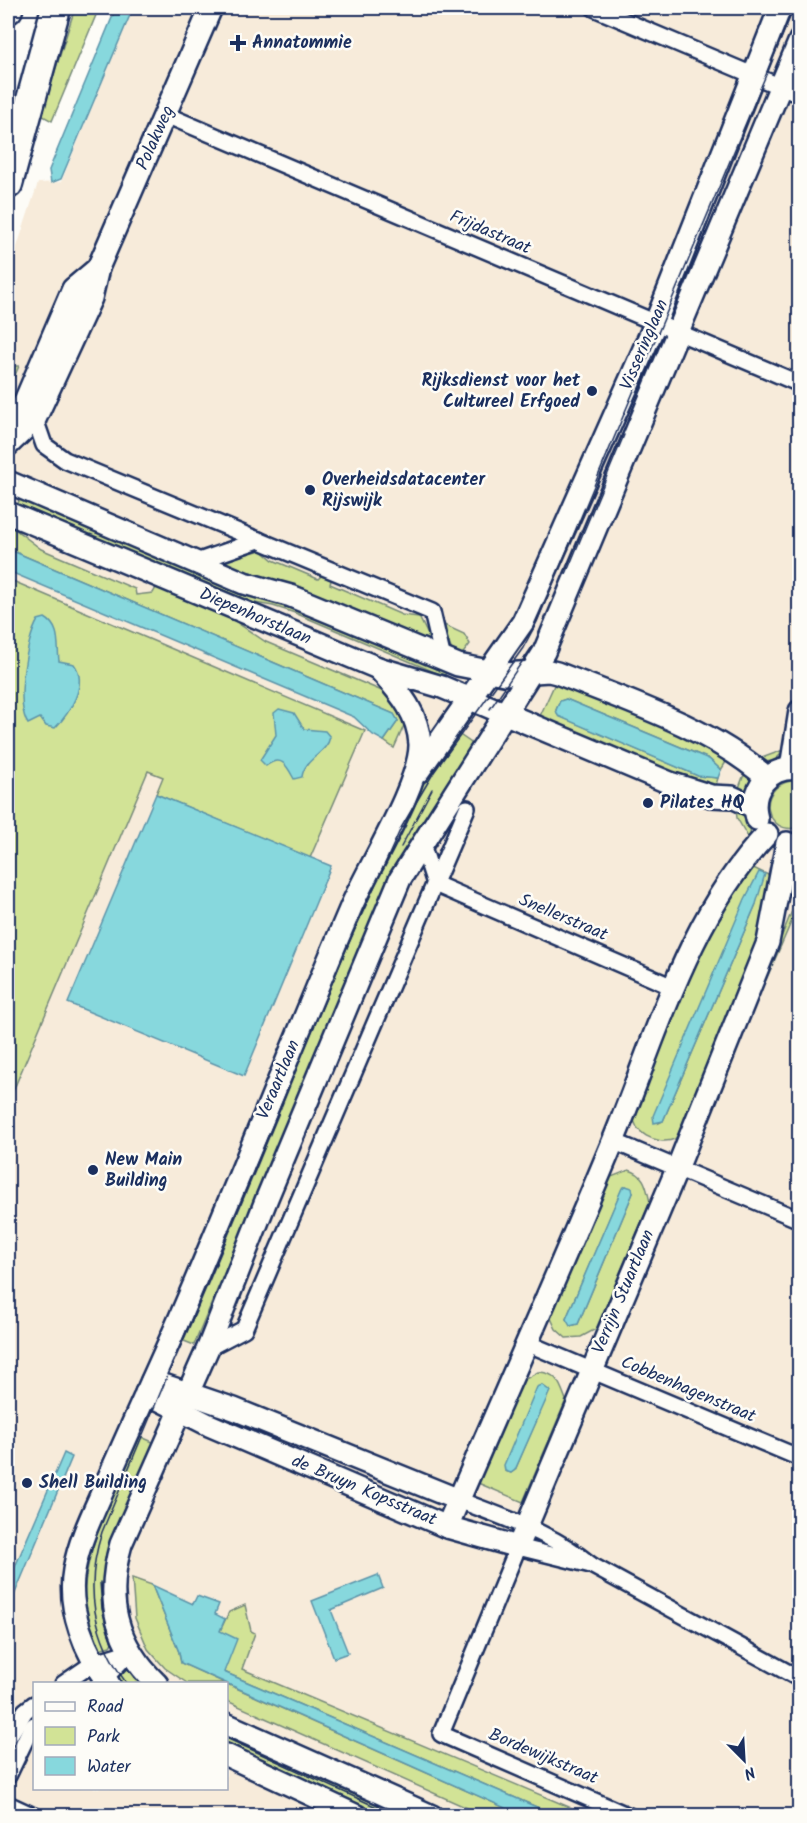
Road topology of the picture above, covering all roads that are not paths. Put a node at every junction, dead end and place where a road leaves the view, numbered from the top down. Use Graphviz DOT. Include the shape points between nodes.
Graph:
graph roads {
  1 [pos="56,8"];
  2 [pos="211,8"];
  3 [pos="594,8"];
  4 [pos="780,8"];
  5 [pos="800,40"];
  6 [pos="753,74"];
  7 [pos="779,86"];
  8 [pos="800,95"];
  9 [pos="166,115"];
  10 [pos="8,184"];
  11 [pos="98,268"];
  12 [pos="655,324"];
  13 [pos="678,333"];
  14 [pos="800,384"];
  15 [pos="35,419"];
  16 [pos="8,424"];
  17 [pos="8,445"];
  18 [pos="8,482"];
  19 [pos="8,513"];
  20 [pos="260,540"];
  21 [pos="196,562"];
  22 [pos="443,660"];
  23 [pos="378,668"];
  24 [pos="489,672"];
  25 [pos="530,673"];
  26 [pos="470,699"];
  27 [pos="800,711"];
  28 [pos="506,712"];
  29 [pos="795,768"];
  30 [pos="767,778"];
  31 [pos="411,782"];
  32 [pos="754,807"];
  33 [pos="467,808"];
  34 [pos="767,834"];
  35 [pos="793,843"];
  36 [pos="422,844"];
  37 [pos="435,884"];
  38 [pos="675,988"];
  39 [pos="613,1141"];
  40 [pos="677,1169"];
  41 [pos="800,1220"];
  42 [pos="529,1344"];
  43 [pos="208,1348"];
  44 [pos="591,1370"];
  45 [pos="149,1387"];
  46 [pos="184,1402"];
  47 [pos="800,1458"];
  48 [pos="459,1500"];
  49 [pos="525,1526"];
  50 [pos="447,1527"];
  51 [pos="518,1547"];
  52 [pos="591,1565"];
  53 [pos="131,1651"];
  54 [pos="102,1677"];
  55 [pos="800,1679"];
  56 [pos="70,1682"];
  57 [pos="156,1682"];
  58 [pos="33,1705"];
  59 [pos="228,1725"];
  60 [pos="33,1727"];
  61 [pos="441,1734"];
  62 [pos="8,1738"];
  63 [pos="33,1740"];
  64 [pos="20,1751"];
  65 [pos="228,1756"];
  66 [pos="8,1776"];
  67 [pos="8,1804"];
  68 [pos="34,1815"];
  69 [pos="357,1815"];
  70 [pos="432,1815"];
  71 [pos="630,1815"];
  1 -- 10 [label="highway"];
  2 -- 9 [label="street, Polakweg"];
  3 -- 6 [label="street"];
  4 -- 6 [label="street, Visseringlaan"];
  5 -- 7 [label="street, Visseringlaan"];
  6 -- 7 [label="street"];
  6 -- 12 [label="street, Visseringlaan"];
  7 -- 8 [label="street"];
  7 -- 13 [label="street, Visseringlaan"];
  9 -- 11 [label="street, Polakweg"];
  9 -- 12 [label="street, Frijdastraat"];
  11 -- 15 [label="street, Polakweg" via="91,298"];
  11 -- 16 [label="street, Polakweg" via="73,289 22,408"];
  12 -- 13 [label="street, Frijdastraat"];
  12 -- 24 [label="street, Visseringlaan" via="523,622"];
  13 -- 14 [label="street, Frijdastraat"];
  13 -- 25 [label="street, Visseringlaan" via="544,652"];
  15 -- 17 [label="street, Polakweg"];
  15 -- 20 [label="street" via="44,445 65,460"];
  18 -- 21 [label="street, Diepenhorstlaan"];
  19 -- 23 [label="street, Diepenhorstlaan"];
  20 -- 21 [label="street, Diepenhorstlaan"];
  20 -- 22 [label="street" via="432,612"];
  21 -- 22 [label="street, Diepenhorstlaan" via="244,583 291,596"];
  22 -- 24 [label="street, Diepenhorstlaan"];
  23 -- 26 [label="street, Diepenhorstlaan"];
  23 -- 31 [label="street, Veraartlaan" via="411,707 416,721 420,747"];
  24 -- 25 [label="street, Diepenhorstlaan"];
  24 -- 26 [label="street, Veraartlaan"];
  24 -- 28 [label="street"];
  25 -- 28 [label="street, Veraartlaan"];
  25 -- 30 [label="street, Diepenhorstlaan" via="557,673 659,715 741,757"];
  26 -- 28 [label="street, Diepenhorstlaan"];
  26 -- 31 [label="street, Veraartlaan"];
  27 -- 29 [label="street"];
  28 -- 32 [label="street, Diepenhorstlaan" via="670,783 711,796 732,797"];
  28 -- 36 [label="street, Veraartlaan"];
  29 -- 30 [label="street"];
  30 -- 32 [label="street" via="759,788"];
  31 -- 45 [label="street, Veraartlaan" via="352,905"];
  32 -- 34 [label="street"];
  33 -- 37 [label="street"];
  34 -- 35 [label="street"];
  34 -- 38 [label="street" via="708,913"];
  35 -- 40 [label="street, Verrijn Stuartlaan" via="768,942"];
  36 -- 37 [label="street"];
  36 -- 43 [label="street, Veraartlaan" via="400,879"];
  37 -- 38 [label="street, Snellerstraat"];
  37 -- 43 [label="street" via="244,1329"];
  38 -- 39 [label="street"];
  39 -- 40 [label="street"];
  39 -- 42 [label="street"];
  40 -- 41 [label="street"];
  40 -- 44 [label="street, Verrijn Stuartlaan"];
  42 -- 44 [label="street, Cobbenhagenstraat"];
  42 -- 48 [label="street"];
  43 -- 46 [label="street, Veraartlaan"];
  44 -- 47 [label="street, Cobbenhagenstraat"];
  44 -- 49 [label="street, Verrijn Stuartlaan"];
  45 -- 46 [label="street, de Bruyn Kopsstraat"];
  45 -- 54 [label="street, Veraartlaan" via="86,1531 73,1571 80,1630"];
  46 -- 48 [label="street, de Bruyn Kopsstraat" via="234,1409"];
  46 -- 50 [label="street, de Bruyn Kopsstraat"];
  46 -- 53 [label="street, Veraartlaan" via="121,1544 113,1572 117,1620"];
  48 -- 49 [label="street, de Bruyn Kopsstraat"];
  48 -- 50 [label="street"];
  49 -- 51 [label="street, Verrijn Stuartlaan"];
  49 -- 52 [label="street, de Bruyn Kopsstraat" via="574,1550"];
  50 -- 51 [label="street, de Bruyn Kopsstraat"];
  51 -- 52 [label="street, de Bruyn Kopsstraat"];
  51 -- 61 [label="street, Verrijn Stuartlaan"];
  52 -- 55 [label="street, de Bruyn Kopsstraat"];
  53 -- 54 [label="street"];
  53 -- 57 [label="street, Veraartlaan"];
  54 -- 56 [label="street"];
  58 -- 62 [label="street"];
  59 -- 70 [label="street"];
  60 -- 64 [label="street"];
  61 -- 71 [label="street, Bordewijkstraat"];
  63 -- 64 [label="street"];
  64 -- 66 [label="street"];
  65 -- 69 [label="street"];
  67 -- 68 [label="street"];
}
